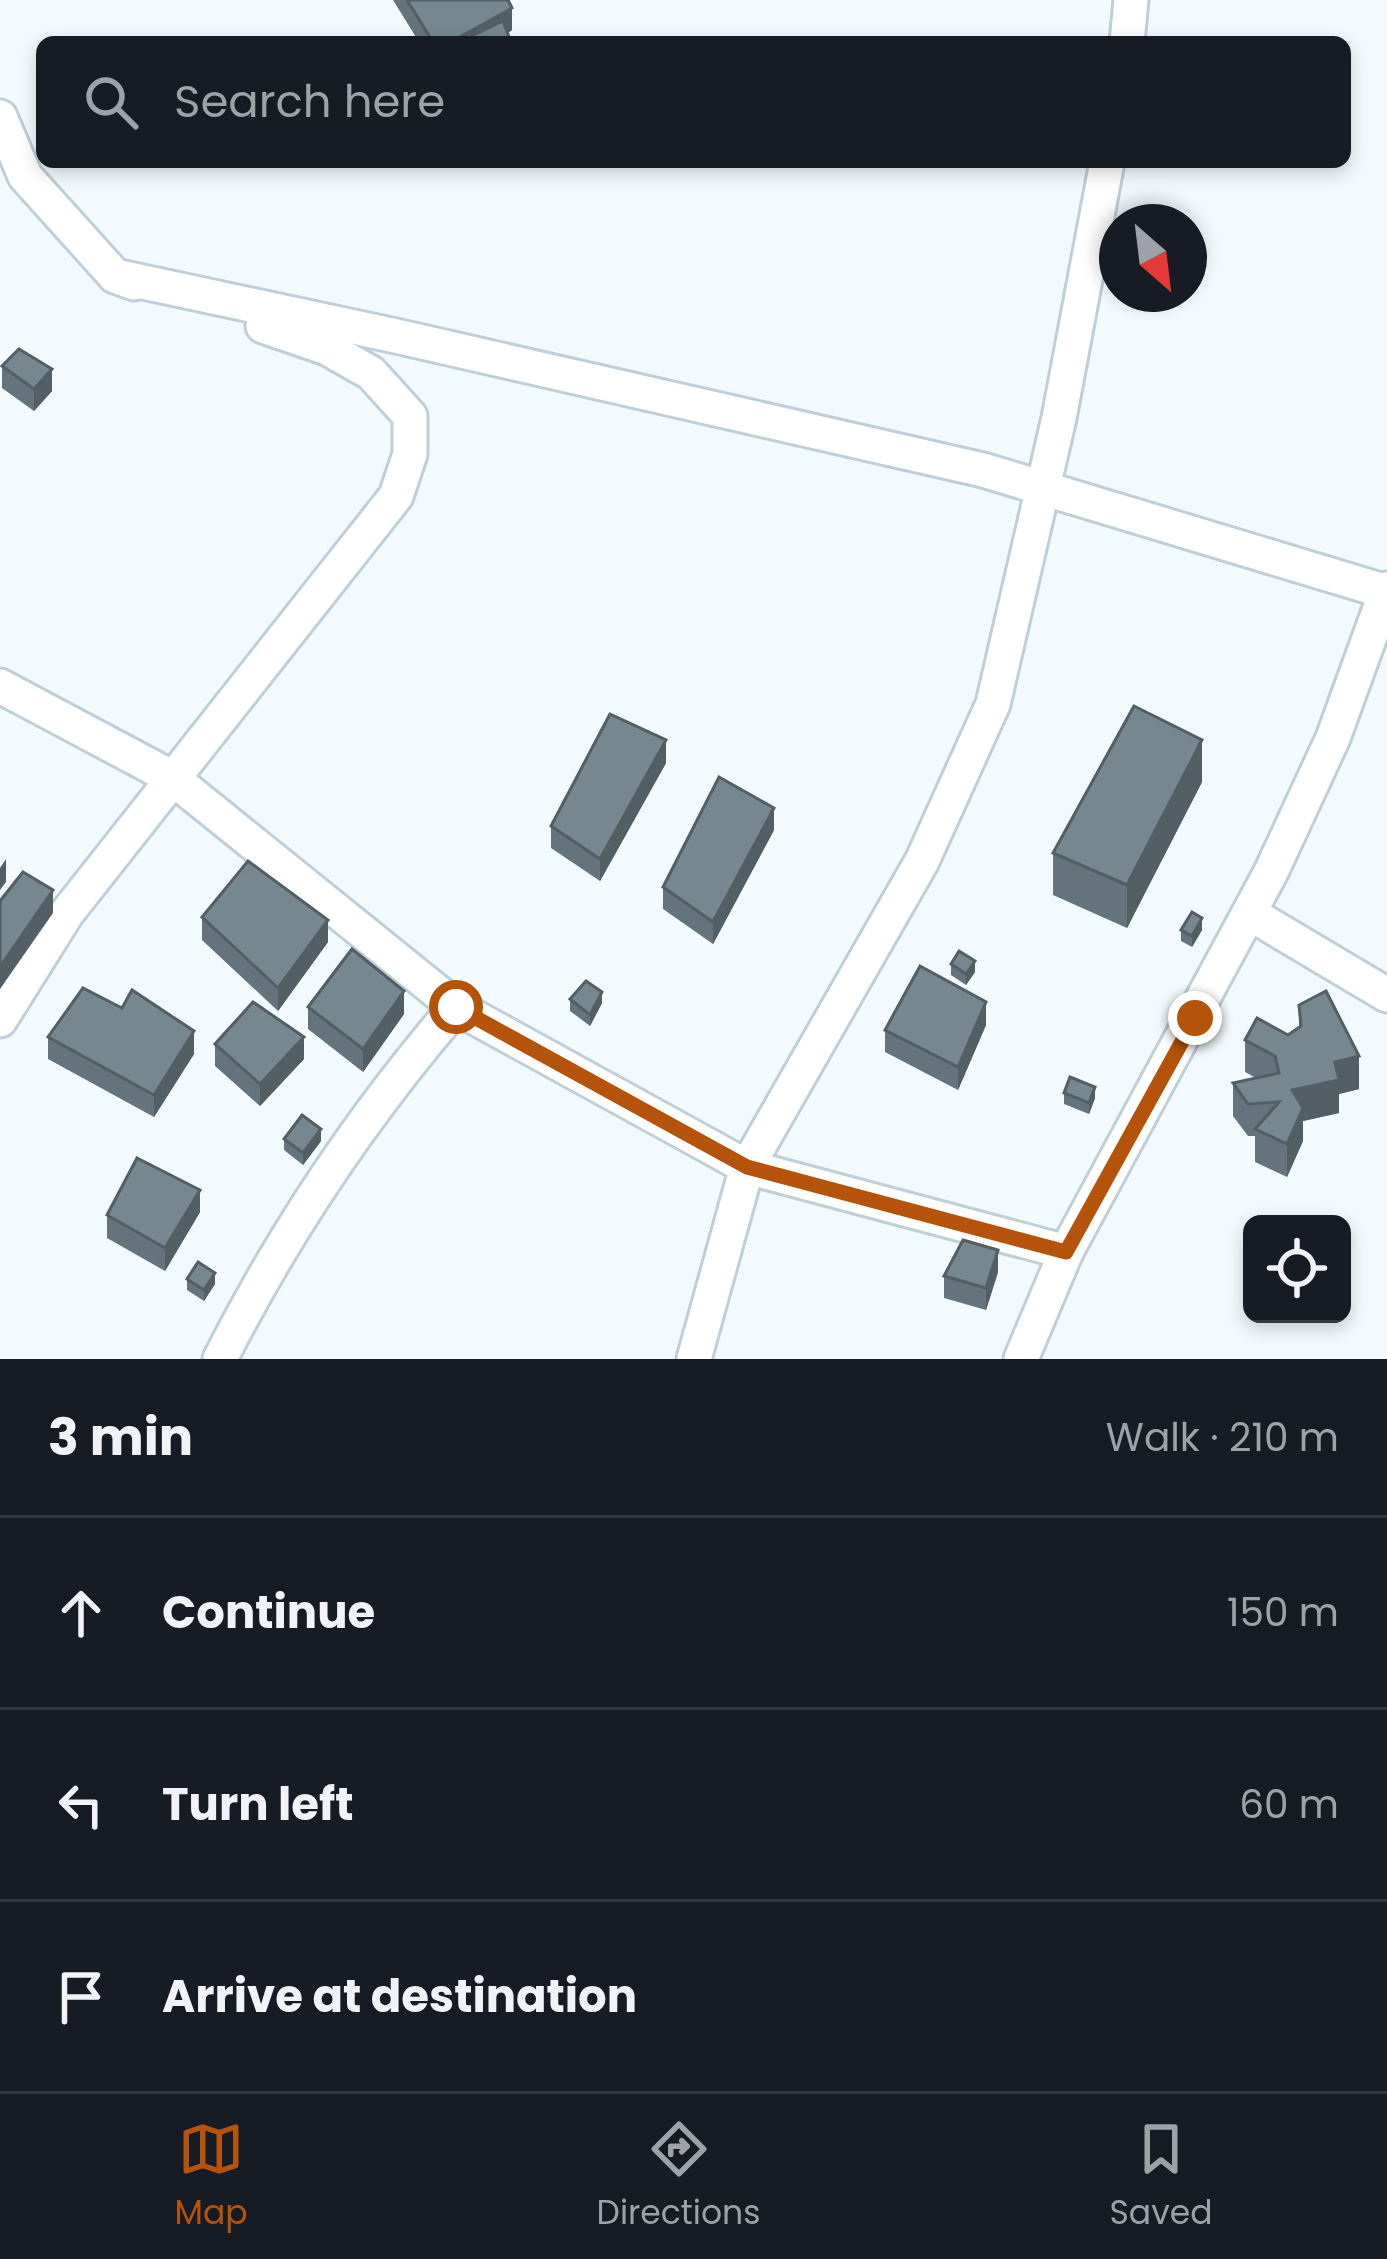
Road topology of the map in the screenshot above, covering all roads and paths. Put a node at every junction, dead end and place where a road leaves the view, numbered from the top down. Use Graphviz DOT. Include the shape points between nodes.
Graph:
graph roads {
  1 [pos="1132,0"];
  2 [pos="1128,36"];
  3 [pos="0,117"];
  4 [pos="1106,168"];
  5 [pos="115,276"];
  6 [pos="1043,488"];
  7 [pos="1386,591"];
  8 [pos="0,686"];
  9 [pos="171,777"];
  10 [pos="1250,913"];
  11 [pos="1387,994"];
  12 [pos="456,1007"];
  13 [pos="0,1020"];
  14 [pos="747,1167"];
  15 [pos="1066,1252"];
  16 [pos="220,1359"];
  17 [pos="694,1359"];
  18 [pos="1022,1359"];
  1 -- 2 [label="street"];
  3 -- 5 [label="street" via="25,176"];
  4 -- 6 [label="street"];
  5 -- 6 [label="street"];
  5 -- 9 [label="street" via="327,348 371,373 410,416 410,454 396,496"];
  6 -- 7 [label="street"];
  6 -- 14 [label="street" via="993,704 922,861"];
  7 -- 10 [label="street" via="1333,739"];
  8 -- 9 [label="street"];
  9 -- 12 [label="street"];
  9 -- 13 [label="street" via="67,913"];
  10 -- 11 [label="street"];
  10 -- 15 [label="street"];
  12 -- 14 [label="street"];
  12 -- 16 [label="street" via="388,1085 286,1237"];
  14 -- 15 [label="street"];
  14 -- 17 [label="street"];
  15 -- 18 [label="street"];
}
